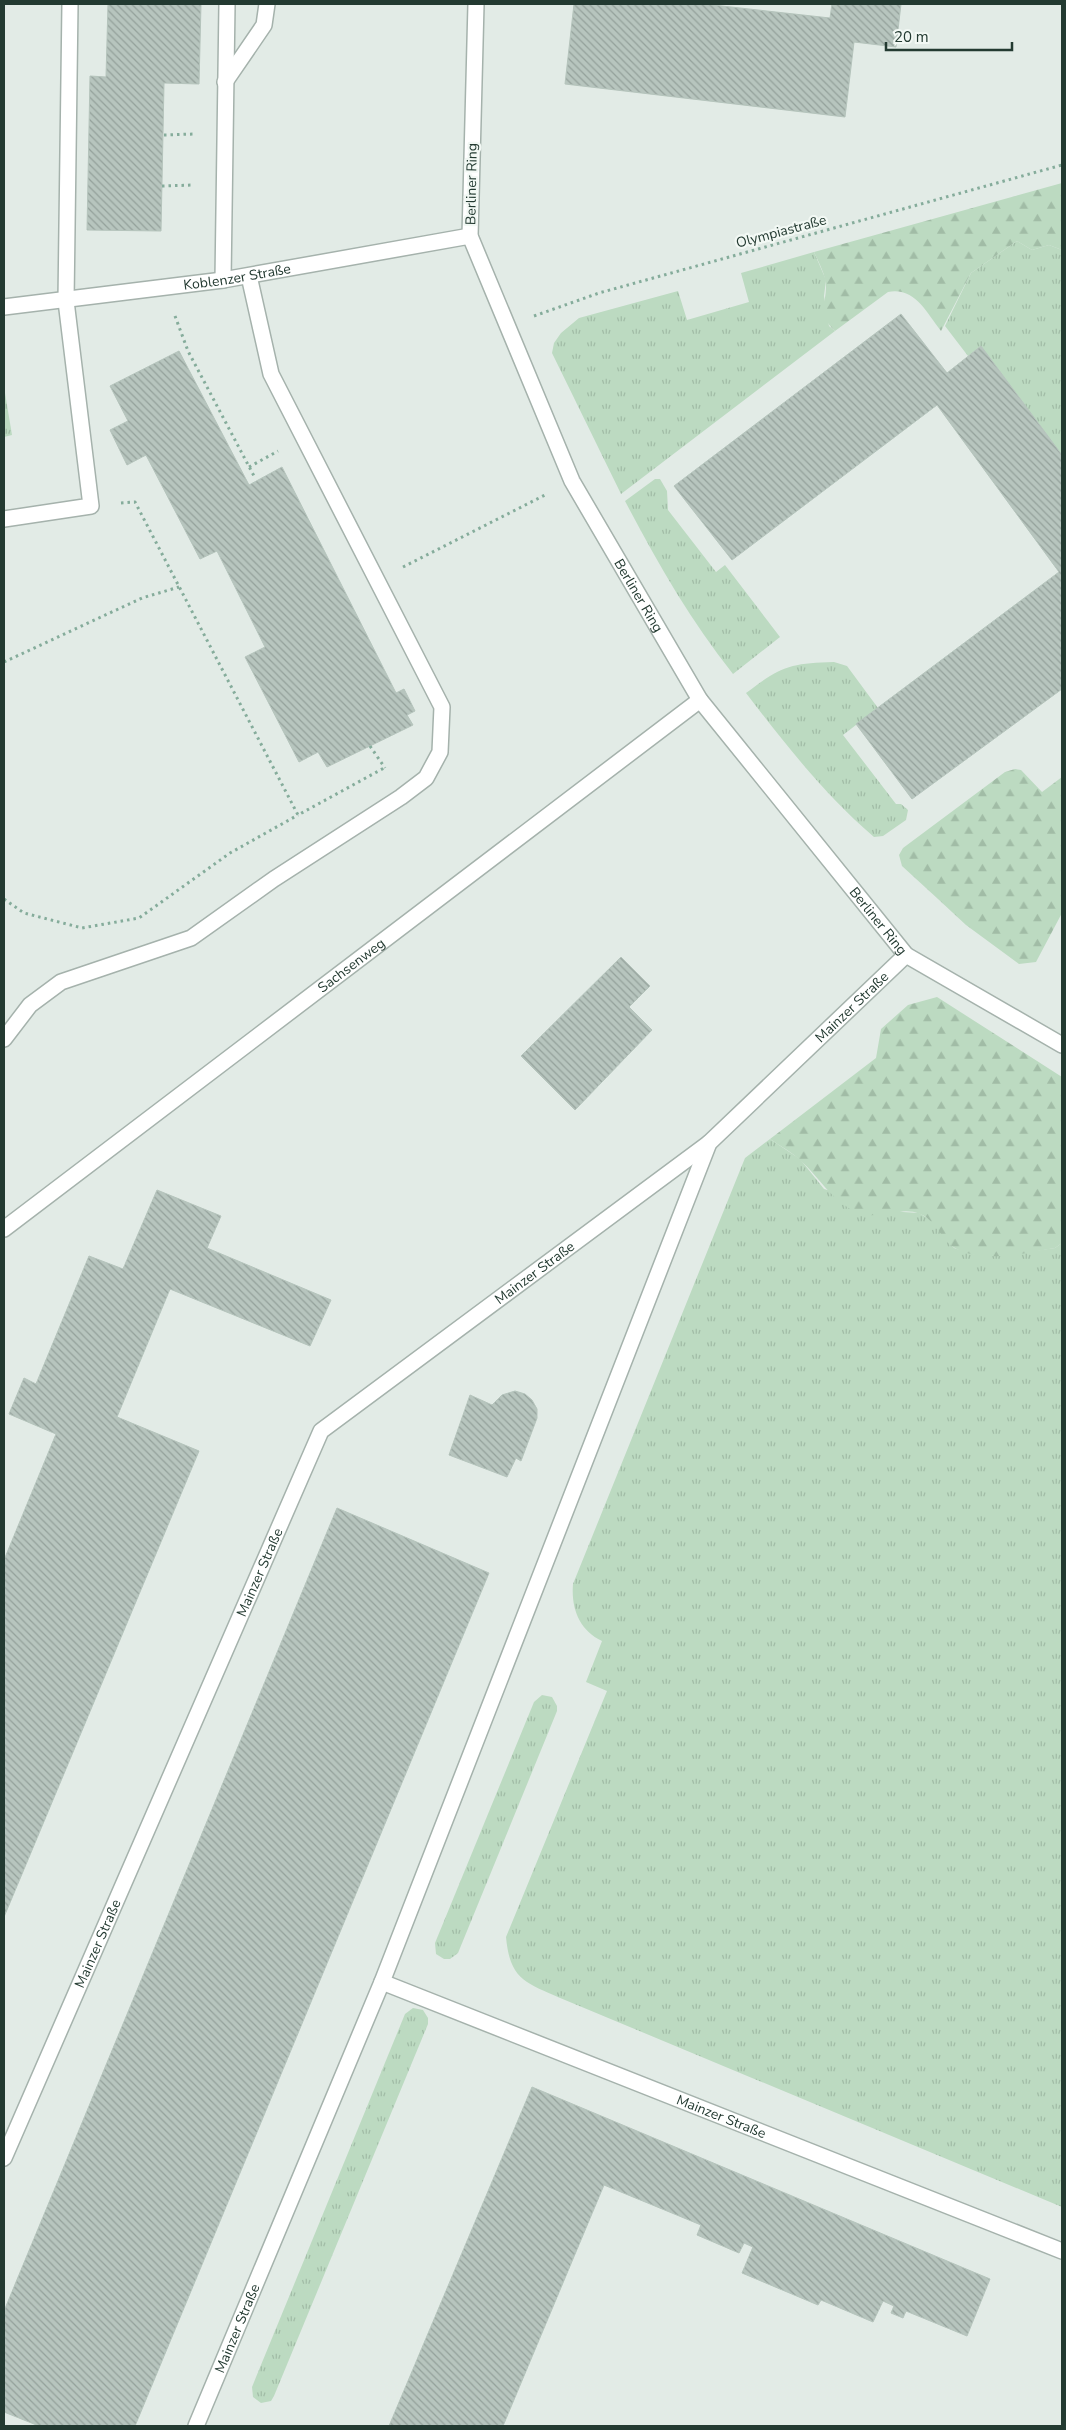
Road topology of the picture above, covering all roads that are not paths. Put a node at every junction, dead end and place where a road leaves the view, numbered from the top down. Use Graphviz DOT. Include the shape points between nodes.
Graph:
graph roads {
  1 [pos="70,4"];
  2 [pos="227,4"];
  3 [pos="267,4"];
  4 [pos="476,4"];
  5 [pos="225,82"];
  6 [pos="470,236"];
  7 [pos="248,276"];
  8 [pos="223,280"];
  9 [pos="66,301"];
  10 [pos="4,307"];
  11 [pos="4,519"];
  12 [pos="700,700"];
  13 [pos="906,955"];
  14 [pos="4,1038"];
  15 [pos="1062,1045"];
  16 [pos="710,1143"];
  17 [pos="4,1229"];
  18 [pos="382,1982"];
  19 [pos="4,2158"];
  20 [pos="1062,2250"];
  21 [pos="196,2426"];
  1 -- 9 [label="lane"];
  2 -- 5 [label="lane"];
  3 -- 5 [label="lane" via="264,25"];
  4 -- 6 [label="lane, Berliner Ring"];
  5 -- 8 [label="lane"];
  6 -- 7 [label="lane, Koblenzer Straße"];
  6 -- 12 [label="lane, Berliner Ring" via="572,481"];
  7 -- 8 [label="lane, Koblenzer Straße"];
  7 -- 14 [label="lane" via="270,374 442,707 440,752 426,778 401,797 274,879 191,938 61,982 30,1005"];
  8 -- 9 [label="lane, Koblenzer Straße"];
  9 -- 10 [label="lane, Koblenzer Straße"];
  9 -- 11 [label="lane" via="91,506"];
  12 -- 13 [label="lane, Berliner Ring"];
  12 -- 17 [label="lane, Sachsenweg"];
  13 -- 15 [label="lane, Berliner Ring"];
  13 -- 16 [label="lane, Mainzer Straße"];
  16 -- 18 [label="lane, Mainzer Straße"];
  16 -- 19 [label="lane, Mainzer Straße" via="321,1431"];
  18 -- 20 [label="lane, Mainzer Straße"];
  18 -- 21 [label="lane, Mainzer Straße"];
}
